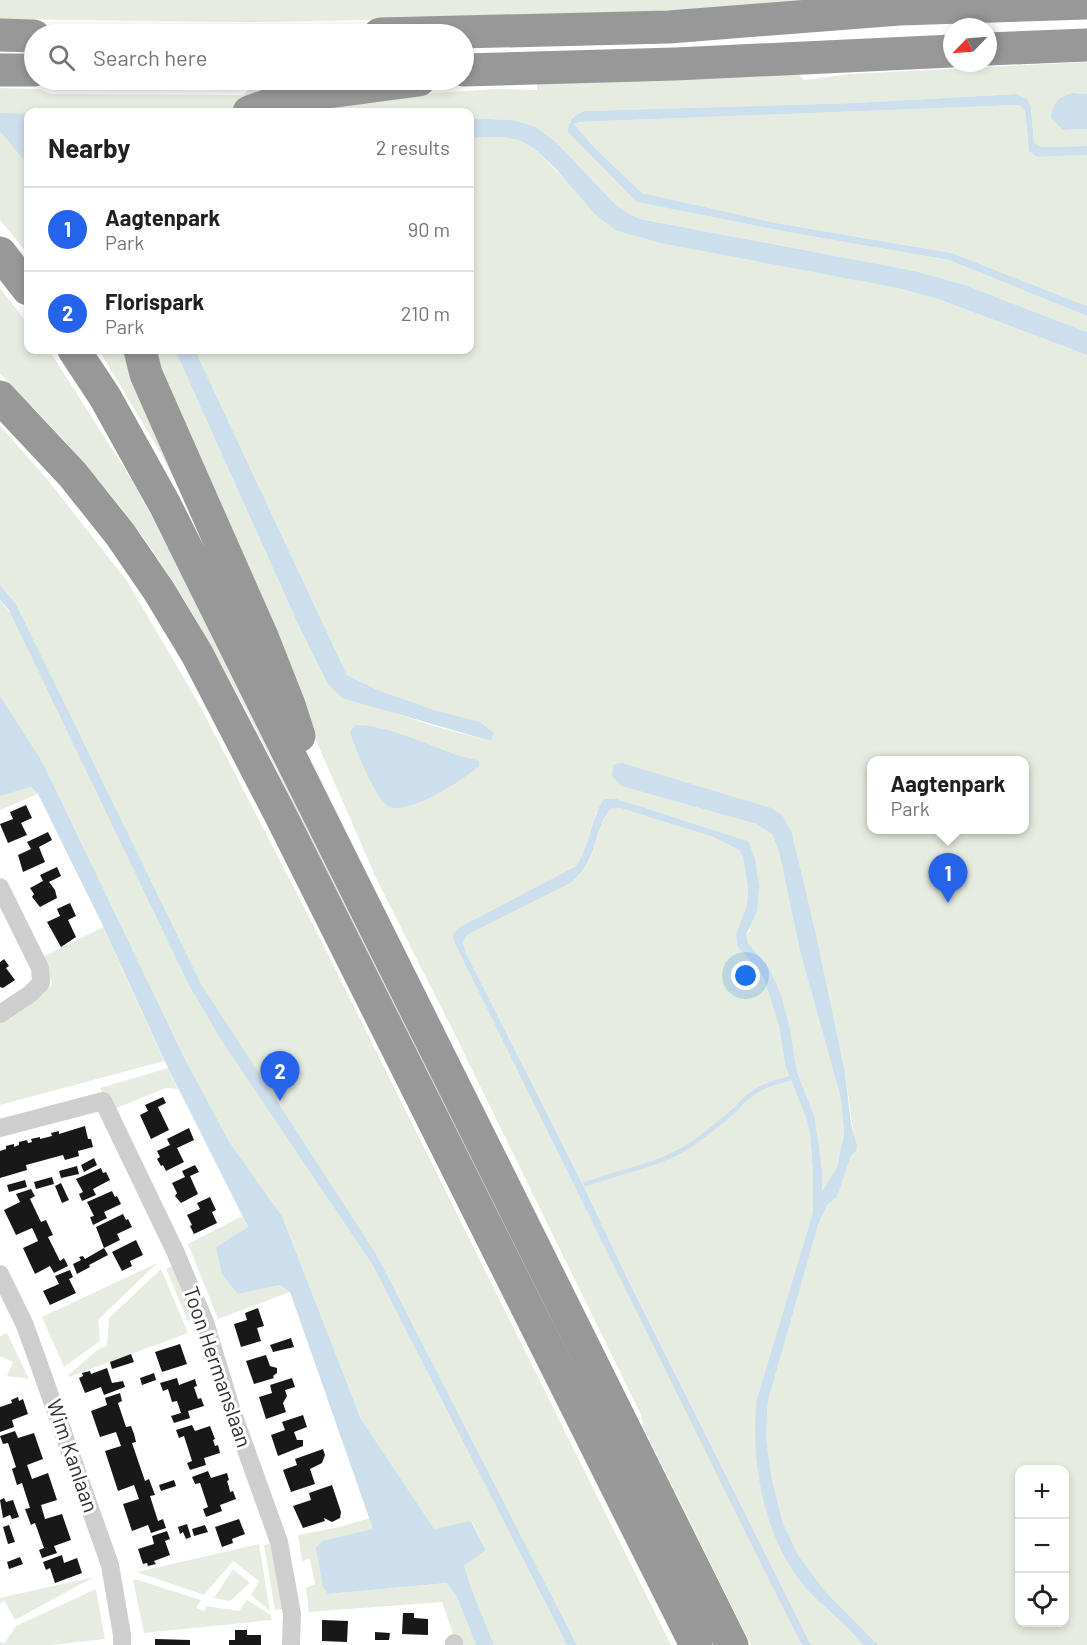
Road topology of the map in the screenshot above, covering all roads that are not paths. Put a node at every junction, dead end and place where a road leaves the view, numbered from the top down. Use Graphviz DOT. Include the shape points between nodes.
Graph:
graph roads {
  1 [pos="1087,3"];
  2 [pos="474,32"];
  3 [pos="0,35"];
  4 [pos="24,36"];
  5 [pos="1087,45"];
  6 [pos="997,50"];
  7 [pos="943,51"];
  8 [pos="0,70"];
  9 [pos="24,70"];
  10 [pos="474,71"];
  11 [pos="343,90"];
  12 [pos="260,108"];
  13 [pos="0,253"];
  14 [pos="24,284"];
  15 [pos="77,354"];
  16 [pos="141,354"];
  17 [pos="0,397"];
  18 [pos="333,845"];
  19 [pos="0,887"];
  20 [pos="0,1014"];
  21 [pos="0,1128"];
  22 [pos="0,1274"];
  23 [pos="122,1645"];
  24 [pos="291,1645"];
  25 [pos="696,1645"];
  26 [pos="732,1645"];
  1 -- 2 [label="highway" via="899,9 669,27"];
  3 -- 4 [label="highway"];
  5 -- 6 [label="highway"];
  7 -- 10 [label="highway"];
  8 -- 9 [label="highway"];
  11 -- 12 [label="highway" via="291,97"];
  13 -- 14 [label="highway"];
  15 -- 18 [label="highway" via="165,505"];
  16 -- 18 [label="highway" via="146,374 289,705"];
  17 -- 25 [label="highway" via="73,475 120,534 197,654"];
  18 -- 26 [label="highway"];
  19 -- 20 [label="street" via="40,968 41,983"];
  21 -- 24 [label="street, Toon Hermanslaan" via="104,1101 205,1322 279,1542 292,1614"];
  22 -- 23 [label="street, Wim Kanlaan" via="39,1361 110,1565"];
}
